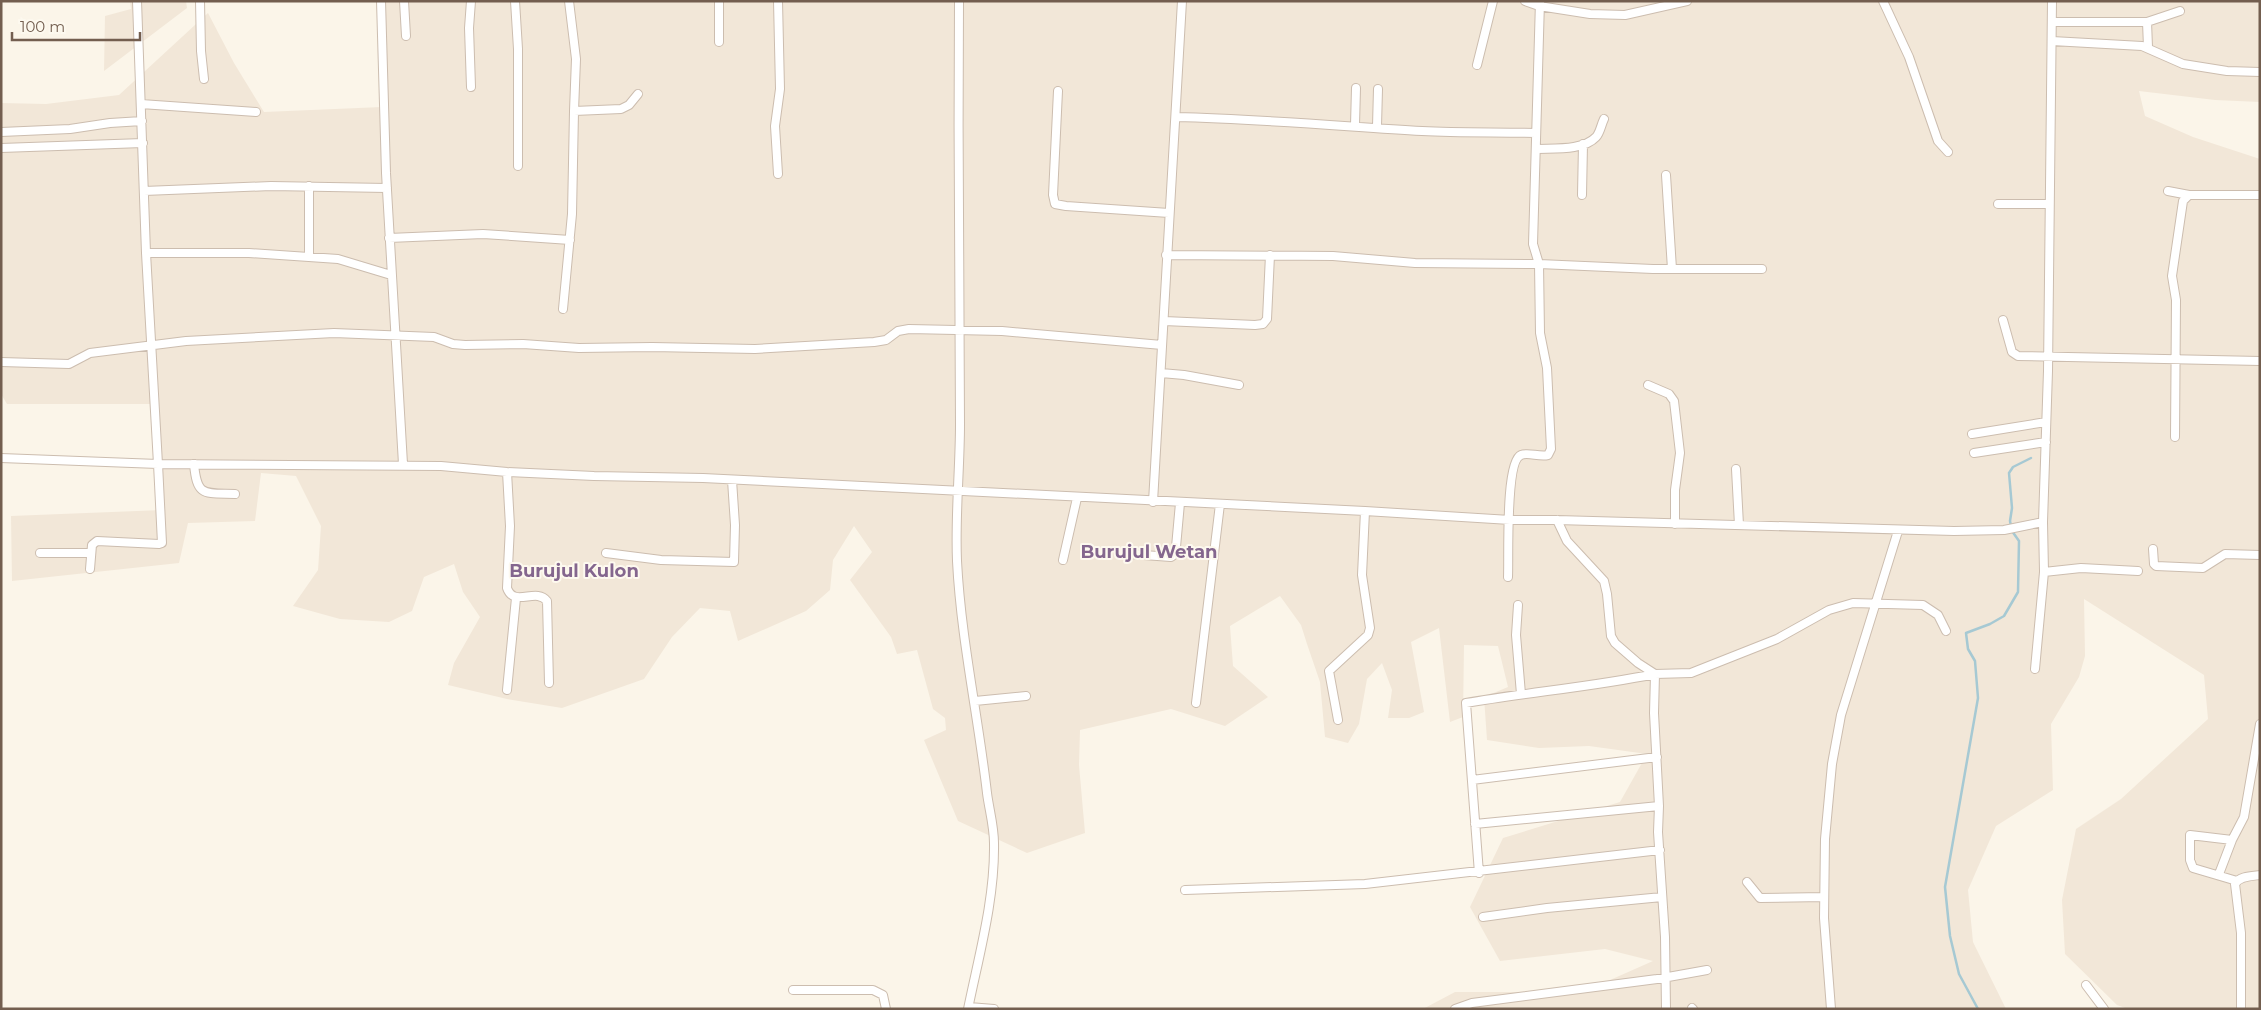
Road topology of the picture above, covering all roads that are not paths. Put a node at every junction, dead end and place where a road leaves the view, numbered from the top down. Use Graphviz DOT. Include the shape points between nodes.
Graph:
graph roads {
  1 [pos="138,1"];
  2 [pos="200,1"];
  3 [pos="381,1"];
  4 [pos="404,1"];
  5 [pos="472,1"];
  6 [pos="515,1"];
  7 [pos="569,1"];
  8 [pos="719,1"];
  9 [pos="778,1"];
  10 [pos="959,1"];
  11 [pos="1182,1"];
  12 [pos="1493,1"];
  13 [pos="1525,1"];
  14 [pos="1687,1"];
  15 [pos="1883,1"];
  16 [pos="2052,1"];
  17 [pos="1540,4"];
  18 [pos="2180,11"];
  19 [pos="2052,22"];
  20 [pos="2147,22"];
  21 [pos="406,36"];
  22 [pos="2052,41"];
  23 [pos="719,42"];
  24 [pos="2148,47"];
  25 [pos="1477,65"];
  26 [pos="2260,72"];
  27 [pos="204,79"];
  28 [pos="471,87"];
  29 [pos="1356,88"];
  30 [pos="1378,89"];
  31 [pos="1058,91"];
  32 [pos="638,94"];
  33 [pos="141,104"];
  34 [pos="574,111"];
  35 [pos="256,112"];
  36 [pos="1176,117"];
  37 [pos="1604,119"];
  38 [pos="142,121"];
  39 [pos="1355,125"];
  40 [pos="1377,126"];
  41 [pos="1,132"];
  42 [pos="1536,133"];
  43 [pos="143,143"];
  44 [pos="1584,144"];
  45 [pos="1,148"];
  46 [pos="1536,149"];
  47 [pos="1948,152"];
  48 [pos="518,166"];
  49 [pos="778,174"];
  50 [pos="1666,175"];
  51 [pos="309,186"];
  52 [pos="387,188"];
  53 [pos="144,191"];
  54 [pos="2168,191"];
  55 [pos="1582,195"];
  56 [pos="2189,195"];
  57 [pos="2260,195"];
  58 [pos="1998,204"];
  59 [pos="2049,204"];
  60 [pos="1169,213"];
  61 [pos="389,238"];
  62 [pos="570,240"];
  63 [pos="146,252"];
  64 [pos="1270,255"];
  65 [pos="1166,256"];
  66 [pos="309,257"];
  67 [pos="1539,264"];
  68 [pos="1672,268"];
  69 [pos="1762,269"];
  70 [pos="391,275"];
  71 [pos="563,309"];
  72 [pos="2003,320"];
  73 [pos="1164,321"];
  74 [pos="959,330"];
  75 [pos="394,335"];
  76 [pos="1162,345"];
  77 [pos="152,347"];
  78 [pos="2048,358"];
  79 [pos="2175,360"];
  80 [pos="2260,361"];
  81 [pos="1,362"];
  82 [pos="1161,373"];
  83 [pos="1239,385"];
  84 [pos="1648,385"];
  85 [pos="2046,422"];
  86 [pos="1972,434"];
  87 [pos="2175,437"];
  88 [pos="2046,442"];
  89 [pos="1974,453"];
  90 [pos="1,458"];
  91 [pos="158,464"];
  92 [pos="194,464"];
  93 [pos="403,464"];
  94 [pos="1736,469"];
  95 [pos="507,472"];
  96 [pos="732,480"];
  97 [pos="959,492"];
  98 [pos="235,494"];
  99 [pos="1077,498"];
  100 [pos="1153,502"];
  101 [pos="1180,503"];
  102 [pos="1220,504"];
  103 [pos="1365,511"];
  104 [pos="1510,520"];
  105 [pos="1557,520"];
  106 [pos="2043,522"];
  107 [pos="1675,524"];
  108 [pos="1739,525"];
  109 [pos="1898,531"];
  110 [pos="2153,549"];
  111 [pos="40,553"];
  112 [pos="91,553"];
  113 [pos="606,553"];
  114 [pos="1130,554"];
  115 [pos="2260,555"];
  116 [pos="1063,560"];
  117 [pos="90,569"];
  118 [pos="2138,571"];
  119 [pos="2044,572"];
  120 [pos="1508,577"];
  121 [pos="516,598"];
  122 [pos="1877,602"];
  123 [pos="1518,604"];
  124 [pos="1946,632"];
  125 [pos="2035,669"];
  126 [pos="1655,674"];
  127 [pos="549,683"];
  128 [pos="507,690"];
  129 [pos="1521,694"];
  130 [pos="1026,696"];
  131 [pos="975,701"];
  132 [pos="1196,703"];
  133 [pos="1338,720"];
  134 [pos="2260,724"];
  135 [pos="1657,757"];
  136 [pos="1472,780"];
  137 [pos="1659,806"];
  138 [pos="1475,824"];
  139 [pos="2232,840"];
  140 [pos="1660,850"];
  141 [pos="1479,873"];
  142 [pos="2219,874"];
  143 [pos="2260,874"];
  144 [pos="2236,880"];
  145 [pos="1747,882"];
  146 [pos="1185,890"];
  147 [pos="1662,897"];
  148 [pos="1824,897"];
  149 [pos="1483,918"];
  150 [pos="1707,970"];
  151 [pos="1666,978"];
  152 [pos="2086,985"];
  153 [pos="793,990"];
  154 [pos="968,1008"];
  155 [pos="886,1009"];
  156 [pos="994,1009"];
  157 [pos="1455,1009"];
  158 [pos="1666,1009"];
  159 [pos="1830,1009"];
  160 [pos="2104,1009"];
  161 [pos="2241,1009"];
  1 -- 33 [label="street"];
  2 -- 27 [label="street" via="200,50"];
  3 -- 52 [label="street"];
  4 -- 21 [label="street"];
  5 -- 28 [label="street" via="469,28"];
  6 -- 48 [label="street"];
  7 -- 34 [label="street" via="576,59"];
  8 -- 23 [label="street"];
  9 -- 49 [label="street" via="780,89 775,126"];
  10 -- 74 [label="street"];
  11 -- 36 [label="street"];
  12 -- 25 [label="street"];
  13 -- 17 [label="street"];
  14 -- 17 [label="street" via="1625,15 1590,14"];
  15 -- 47 [label="street" via="1909,57 1938,141"];
  16 -- 19 [label="street"];
  17 -- 42 [label="street"];
  18 -- 20 [label="street"];
  19 -- 20 [label="street"];
  19 -- 22 [label="street"];
  20 -- 24 [label="street"];
  22 -- 24 [label="street"];
  22 -- 59 [label="street"];
  24 -- 26 [label="street" via="2183,64"];
  29 -- 39 [label="street"];
  30 -- 40 [label="street"];
  31 -- 60 [label="street" via="1054,204"];
  32 -- 34 [label="street" via="621,109"];
  33 -- 35 [label="street"];
  33 -- 38 [label="street"];
  34 -- 62 [label="street"];
  36 -- 39 [label="street"];
  36 -- 60 [label="street"];
  37 -- 44 [label="street" via="1597,136"];
  38 -- 41 [label="street"];
  38 -- 43 [label="street"];
  39 -- 40 [label="street"];
  40 -- 42 [label="street" via="1423,131"];
  42 -- 46 [label="street"];
  43 -- 45 [label="street"];
  43 -- 53 [label="street"];
  44 -- 46 [label="street"];
  44 -- 55 [label="street"];
  46 -- 67 [label="street" via="1533,244"];
  50 -- 68 [label="street"];
  51 -- 52 [label="street"];
  51 -- 53 [label="street"];
  51 -- 66 [label="street"];
  52 -- 61 [label="street"];
  53 -- 63 [label="street"];
  54 -- 56 [label="street"];
  56 -- 57 [label="street"];
  56 -- 79 [label="street" via="2183,201 2173,270"];
  58 -- 59 [label="street"];
  59 -- 78 [label="street"];
  60 -- 65 [label="street"];
  61 -- 62 [label="street" via="483,234"];
  61 -- 70 [label="street"];
  62 -- 71 [label="street"];
  63 -- 66 [label="street"];
  63 -- 77 [label="street"];
  64 -- 65 [label="street"];
  64 -- 67 [label="street" via="1415,263"];
  64 -- 73 [label="street" via="1265,323"];
  65 -- 73 [label="street"];
  66 -- 70 [label="street" via="338,259"];
  67 -- 68 [label="street"];
  67 -- 104 [label="street" via="1540,333 1547,368 1551,449 1544,456 1523,454 1517,458 1510,490"];
  68 -- 69 [label="street"];
  70 -- 75 [label="street"];
  72 -- 78 [label="street" via="2013,354"];
  73 -- 76 [label="street"];
  74 -- 75 [label="street" via="909,329 874,342 755,350 465,345 434,337"];
  74 -- 76 [label="street"];
  74 -- 97 [label="street"];
  75 -- 77 [label="street" via="295,334"];
  75 -- 93 [label="street"];
  76 -- 82 [label="street"];
  77 -- 81 [label="street" via="90,353 69,364"];
  77 -- 91 [label="street"];
  78 -- 79 [label="street"];
  78 -- 85 [label="street"];
  79 -- 80 [label="street"];
  79 -- 87 [label="street"];
  82 -- 83 [label="street"];
  82 -- 100 [label="street"];
  84 -- 107 [label="street" via="1669,394 1674,401 1680,454"];
  85 -- 86 [label="street"];
  85 -- 88 [label="street"];
  88 -- 89 [label="street"];
  88 -- 106 [label="street"];
  90 -- 91 [label="street"];
  91 -- 92 [label="street"];
  91 -- 112 [label="street" via="162,543 97,541 92,545"];
  92 -- 93 [label="street"];
  92 -- 98 [label="street" via="200,489"];
  93 -- 95 [label="street"];
  94 -- 108 [label="street"];
  95 -- 96 [label="street"];
  95 -- 121 [label="street" via="510,526 507,588"];
  96 -- 97 [label="street"];
  96 -- 113 [label="street" via="734,562 661,560"];
  97 -- 99 [label="street"];
  97 -- 131 [label="street" via="957,562"];
  99 -- 100 [label="street"];
  99 -- 116 [label="street"];
  100 -- 101 [label="street"];
  101 -- 102 [label="street"];
  101 -- 114 [label="street" via="1176,547 1171,558"];
  102 -- 103 [label="street"];
  102 -- 132 [label="street"];
  103 -- 104 [label="street"];
  103 -- 133 [label="street" via="1362,575 1370,628 1368,635 1329,671"];
  104 -- 105 [label="street"];
  104 -- 120 [label="street"];
  105 -- 107 [label="street"];
  105 -- 126 [label="street" via="1568,541 1604,581 1611,636 1615,643"];
  106 -- 109 [label="street" via="2004,530"];
  106 -- 119 [label="street"];
  107 -- 108 [label="street"];
  108 -- 109 [label="street"];
  109 -- 122 [label="street"];
  110 -- 115 [label="street" via="2156,566 2204,568 2225,554"];
  111 -- 112 [label="street"];
  112 -- 117 [label="street"];
  118 -- 119 [label="street" via="2081,568"];
  119 -- 125 [label="street"];
  121 -- 127 [label="street" via="540,596 547,601"];
  121 -- 128 [label="street"];
  122 -- 124 [label="street" via="1925,606 1938,615"];
  122 -- 126 [label="street" via="1838,607 1777,640 1691,673"];
  122 -- 148 [label="street" via="1837,732 1827,814"];
  123 -- 129 [label="street" via="1516,635"];
  126 -- 129 [label="street"];
  126 -- 135 [label="street"];
  129 -- 136 [label="street" via="1466,703"];
  130 -- 131 [label="street"];
  131 -- 154 [label="street" via="994,842 992,880"];
  134 -- 139 [label="street" via="2244,817"];
  135 -- 136 [label="street"];
  135 -- 137 [label="street"];
  136 -- 138 [label="street"];
  137 -- 138 [label="street"];
  137 -- 140 [label="street"];
  138 -- 141 [label="street"];
  139 -- 142 [label="street"];
  139 -- 142 [label="street" via="2190,835 2191,865"];
  140 -- 141 [label="street" via="1526,864"];
  140 -- 147 [label="street"];
  141 -- 146 [label="street" via="1365,884"];
  142 -- 144 [label="street"];
  143 -- 144 [label="street"];
  144 -- 161 [label="street" via="2241,934"];
  145 -- 148 [label="street" via="1760,898"];
  147 -- 149 [label="street"];
  147 -- 151 [label="street"];
  148 -- 159 [label="street"];
  150 -- 151 [label="street"];
  151 -- 157 [label="street" via="1472,1003"];
  151 -- 158 [label="street"];
  152 -- 160 [label="street"];
  153 -- 155 [label="street" via="872,990 882,995"];
  154 -- 156 [label="street"];
}
